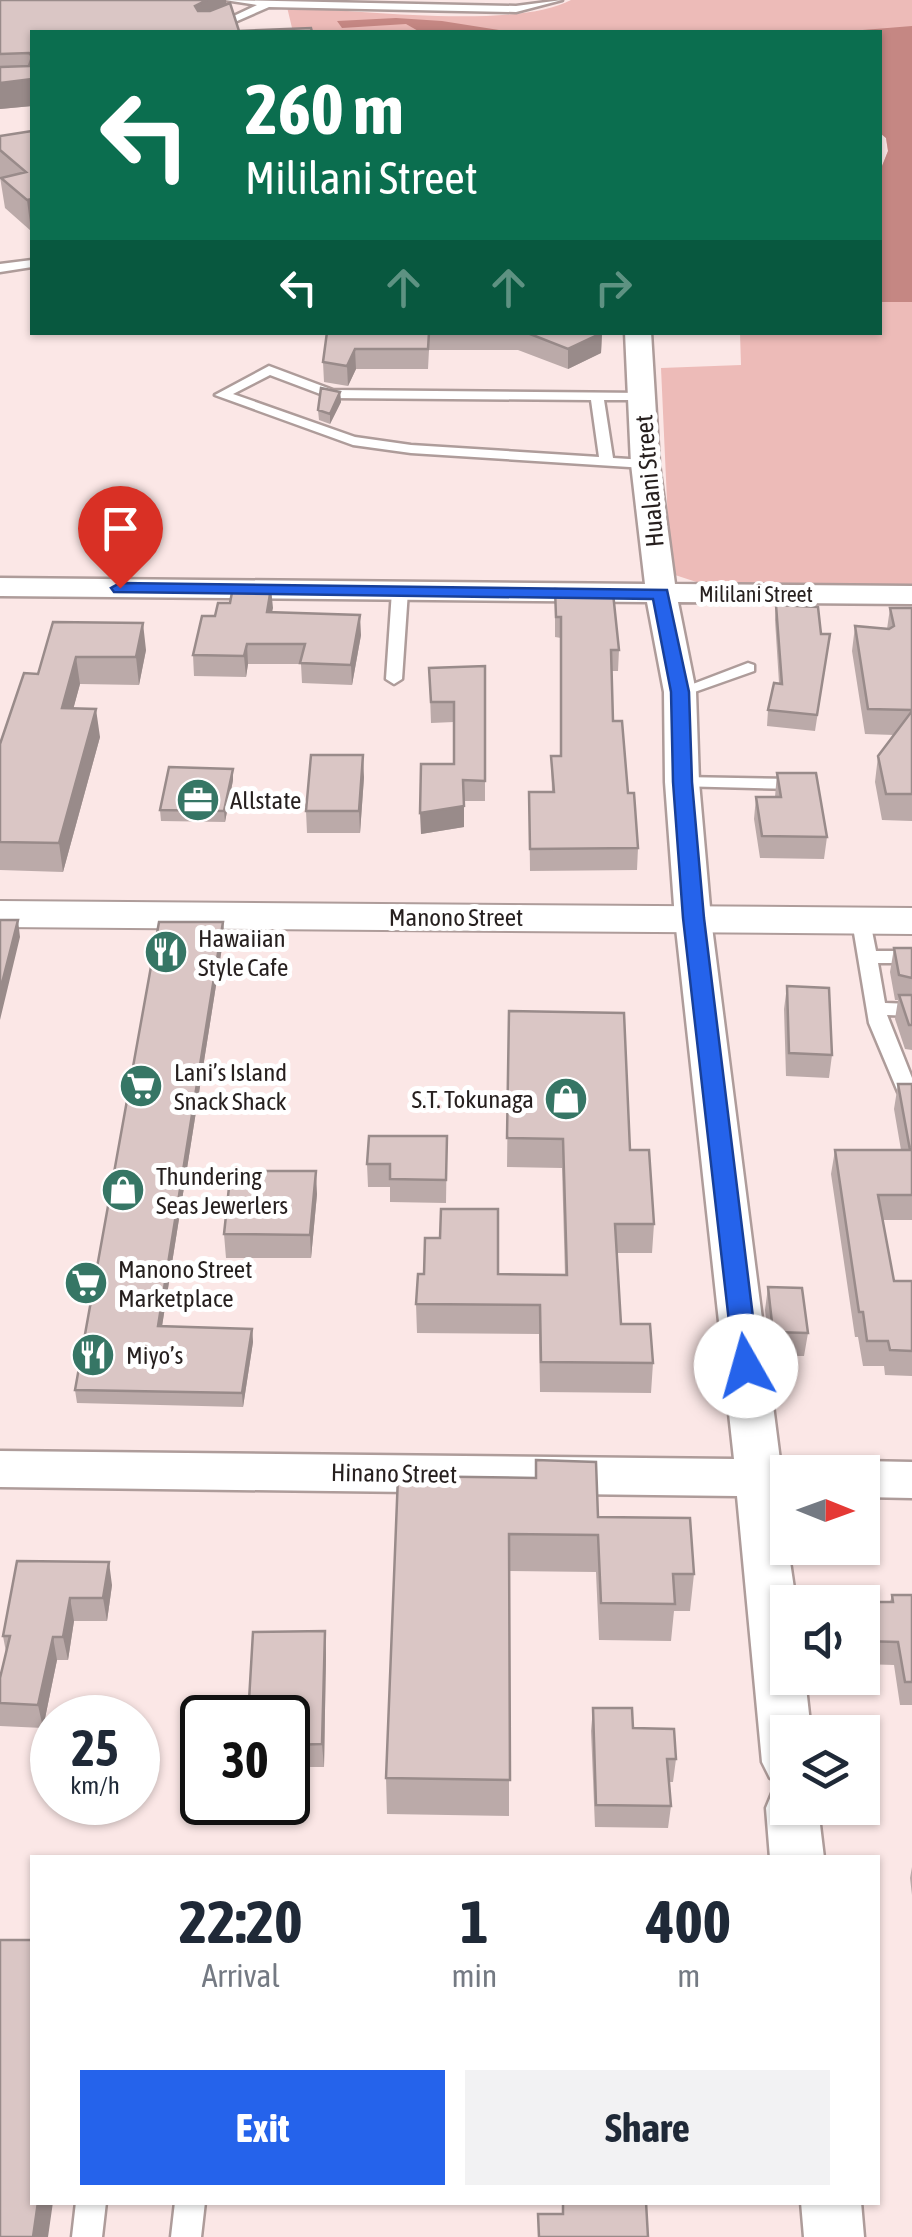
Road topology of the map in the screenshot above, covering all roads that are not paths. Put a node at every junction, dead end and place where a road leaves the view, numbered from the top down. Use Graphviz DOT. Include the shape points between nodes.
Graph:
graph roads {
  1 [pos="230,0"];
  2 [pos="557,0"];
  3 [pos="345,2"];
  4 [pos="422,3"];
  5 [pos="268,4"];
  6 [pos="210,30"];
  7 [pos="30,264"];
  8 [pos="0,268"];
  9 [pos="638,335"];
  10 [pos="597,396"];
  11 [pos="641,396"];
  12 [pos="626,462"];
  13 [pos="0,588"];
  14 [pos="400,591"];
  15 [pos="660,594"];
  16 [pos="912,596"];
  17 [pos="748,668"];
  18 [pos="394,678"];
  19 [pos="680,692"];
  20 [pos="682,782"];
  21 [pos="794,784"];
  22 [pos="0,914"];
  23 [pos="693,918"];
  24 [pos="912,921"];
  25 [pos="864,939"];
  26 [pos="912,957"];
  27 [pos="876,1009"];
  28 [pos="912,1010"];
  29 [pos="912,1092"];
  30 [pos="771,1455"];
  31 [pos="0,1470"];
  32 [pos="770,1478"];
  33 [pos="880,1479"];
  34 [pos="912,1480"];
  35 [pos="778,1565"];
  36 [pos="786,1715"];
  37 [pos="794,1825"];
  38 [pos="797,1855"];
  39 [pos="91,2205"];
  40 [pos="190,2205"];
  41 [pos="831,2205"];
  42 [pos="87,2237"];
  43 [pos="186,2237"];
  44 [pos="834,2237"];
  1 -- 5 [label="lane"];
  2 -- 4 [label="lane" via="516,9"];
  3 -- 4 [label="lane"];
  3 -- 5 [label="lane"];
  5 -- 6 [label="lane"];
  7 -- 8 [label="lane"];
  9 -- 11 [label="street, Hualani Street"];
  10 -- 11 [label="lane"];
  10 -- 12 [label="lane"];
  10 -- 12 [label="lane" via="331,394 269,370 222,395 353,441"];
  11 -- 12 [label="street, Hualani Street"];
  12 -- 15 [label="street, Hualani Street"];
  13 -- 14 [label="street, Mililani Street"];
  14 -- 15 [label="street, Mililani Street"];
  14 -- 18 [label="lane"];
  15 -- 16 [label="street, Mililani Street"];
  15 -- 19 [label="street, Hualani Street"];
  17 -- 19 [label="lane"];
  19 -- 20 [label="street, Hualani Street"];
  20 -- 21 [label="lane"];
  20 -- 23 [label="street, Hualani Street"];
  22 -- 23 [label="street, Manono Street"];
  23 -- 25 [label="street, Manono Street"];
  23 -- 30 [label="street, Hualani Street"];
  24 -- 25 [label="street, Manono Street"];
  25 -- 26 [label="lane"];
  25 -- 27 [label="lane"];
  27 -- 28 [label="lane"];
  27 -- 29 [label="lane"];
  31 -- 32 [label="street, Hinano Street"];
  33 -- 34 [label="street"];
  35 -- 36 [label="street, Hualani Street"];
  37 -- 38 [label="street"];
  39 -- 42 [label="lane"];
  40 -- 43 [label="lane"];
  41 -- 44 [label="street"];
}
